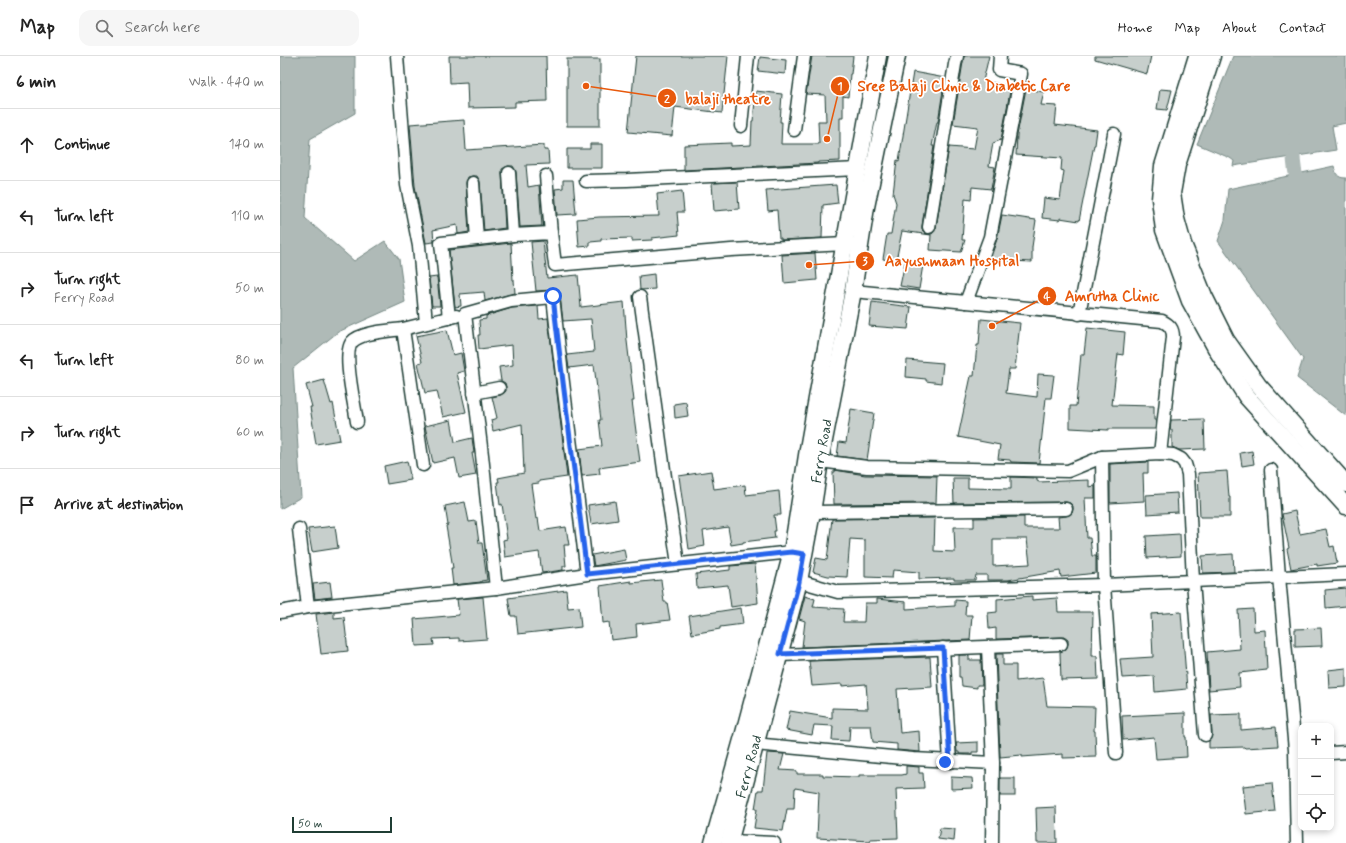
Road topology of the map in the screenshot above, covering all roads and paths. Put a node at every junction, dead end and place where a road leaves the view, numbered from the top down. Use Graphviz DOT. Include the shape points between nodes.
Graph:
graph roads {
  1 [pos="397,56"];
  2 [pos="748,56"];
  3 [pos="804,56"];
  4 [pos="957,56"];
  5 [pos="1000,56"];
  6 [pos="1197,56"];
  7 [pos="1212,56"];
  8 [pos="877,59"];
  9 [pos="895,61"];
  10 [pos="740,126"];
  11 [pos="794,130"];
  12 [pos="1114,134"];
  13 [pos="858,169"];
  14 [pos="509,173"];
  15 [pos="546,176"];
  16 [pos="586,181"];
  17 [pos="473,183"];
  18 [pos="929,227"];
  19 [pos="551,233"];
  20 [pos="513,235"];
  21 [pos="477,239"];
  22 [pos="852,245"];
  23 [pos="853,291"];
  24 [pos="640,297"];
  25 [pos="966,302"];
  26 [pos="465,314"];
  27 [pos="1079,314"];
  28 [pos="449,318"];
  29 [pos="426,323"];
  30 [pos="403,329"];
  31 [pos="499,388"];
  32 [pos="474,393"];
  33 [pos="357,422"];
  34 [pos="817,454"];
  35 [pos="1160,454"];
  36 [pos="1102,457"];
  37 [pos="423,465"];
  38 [pos="1271,470"];
  39 [pos="1346,484"];
  40 [pos="1346,506"];
  41 [pos="1066,509"];
  42 [pos="812,512"];
  43 [pos="299,529"];
  44 [pos="798,553"];
  45 [pos="678,564"];
  46 [pos="587,574"];
  47 [pos="1346,574"];
  48 [pos="1279,577"];
  49 [pos="1193,581"];
  50 [pos="799,582"];
  51 [pos="1104,585"];
  52 [pos="496,588"];
  53 [pos="308,607"];
  54 [pos="280,612"];
  55 [pos="1061,644"];
  56 [pos="988,647"];
  57 [pos="943,648"];
  58 [pos="780,654"];
  59 [pos="1204,735"];
  60 [pos="755,744"];
  61 [pos="1346,752"];
  62 [pos="1116,753"];
  63 [pos="1334,753"];
  64 [pos="1298,756"];
  65 [pos="950,762"];
  66 [pos="993,763"];
  67 [pos="730,842"];
  68 [pos="713,843"];
  69 [pos="774,843"];
  70 [pos="992,843"];
  71 [pos="1297,843"];
  1 -- 29 [label="street" via="407,185 419,246"];
  2 -- 10 [label="street"];
  3 -- 11 [label="street"];
  4 -- 18 [label="street"];
  5 -- 25 [label="street" via="999,70 1022,74 990,237"];
  6 -- 40 [label="street" via="1163,166 1160,199 1164,230 1190,301 1246,396"];
  7 -- 39 [label="street" via="1177,165 1172,193 1183,244 1204,296 1226,340 1258,385"];
  8 -- 9 [label="street"];
  8 -- 13 [label="street, Ferry Road"];
  9 -- 22 [label="street, Ferry Road" via="866,207"];
  12 -- 27 [label="street"];
  13 -- 16 [label="street"];
  13 -- 22 [label="street, Ferry Road"];
  14 -- 20 [label="street"];
  15 -- 19 [label="street"];
  17 -- 21 [label="street"];
  19 -- 20 [label="street"];
  19 -- 22 [label="street" via="555,265 732,250"];
  20 -- 21 [label="street"];
  21 -- 28 [label="street" via="441,243"];
  22 -- 23 [label="street, Ferry Road"];
  22 -- 34 [label="street, Ferry Road"];
  23 -- 25 [label="street"];
  23 -- 34 [label="street, Ferry Road"];
  24 -- 45 [label="street"];
  25 -- 27 [label="street"];
  26 -- 28 [label="street"];
  26 -- 32 [label="street"];
  26 -- 46 [label="street" via="511,301 553,296"];
  27 -- 35 [label="street" via="1162,321 1173,330"];
  28 -- 29 [label="street"];
  29 -- 30 [label="street"];
  30 -- 33 [label="street" via="368,334 351,343 348,365"];
  30 -- 37 [label="street"];
  31 -- 32 [label="street"];
  32 -- 52 [label="street"];
  34 -- 36 [label="street" via="867,467 1068,471"];
  34 -- 42 [label="street, Ferry Road"];
  34 -- 44 [label="street, Ferry Road"];
  35 -- 36 [label="street"];
  35 -- 49 [label="street" via="1181,459 1188,474"];
  36 -- 51 [label="street"];
  38 -- 48 [label="street"];
  41 -- 42 [label="street"];
  42 -- 44 [label="street, Ferry Road"];
  43 -- 53 [label="street"];
  44 -- 45 [label="street"];
  44 -- 50 [label="street, Ferry Road"];
  44 -- 68 [label="street, Ferry Road"];
  45 -- 46 [label="street"];
  46 -- 52 [label="street"];
  47 -- 48 [label="street"];
  48 -- 49 [label="street"];
  48 -- 64 [label="street"];
  49 -- 51 [label="street"];
  49 -- 59 [label="street"];
  50 -- 51 [label="street" via="838,592"];
  50 -- 58 [label="street, Ferry Road"];
  51 -- 62 [label="street"];
  52 -- 53 [label="street"];
  53 -- 54 [label="street"];
  55 -- 56 [label="street"];
  56 -- 57 [label="street"];
  56 -- 66 [label="street"];
  57 -- 58 [label="street"];
  57 -- 65 [label="street"];
  58 -- 60 [label="street, Ferry Road"];
  60 -- 65 [label="street"];
  60 -- 67 [label="street, Ferry Road"];
  61 -- 63 [label="street"];
  64 -- 71 [label="street"];
  65 -- 66 [label="street"];
  66 -- 70 [label="street"];
  67 -- 69 [label="street"];
}
